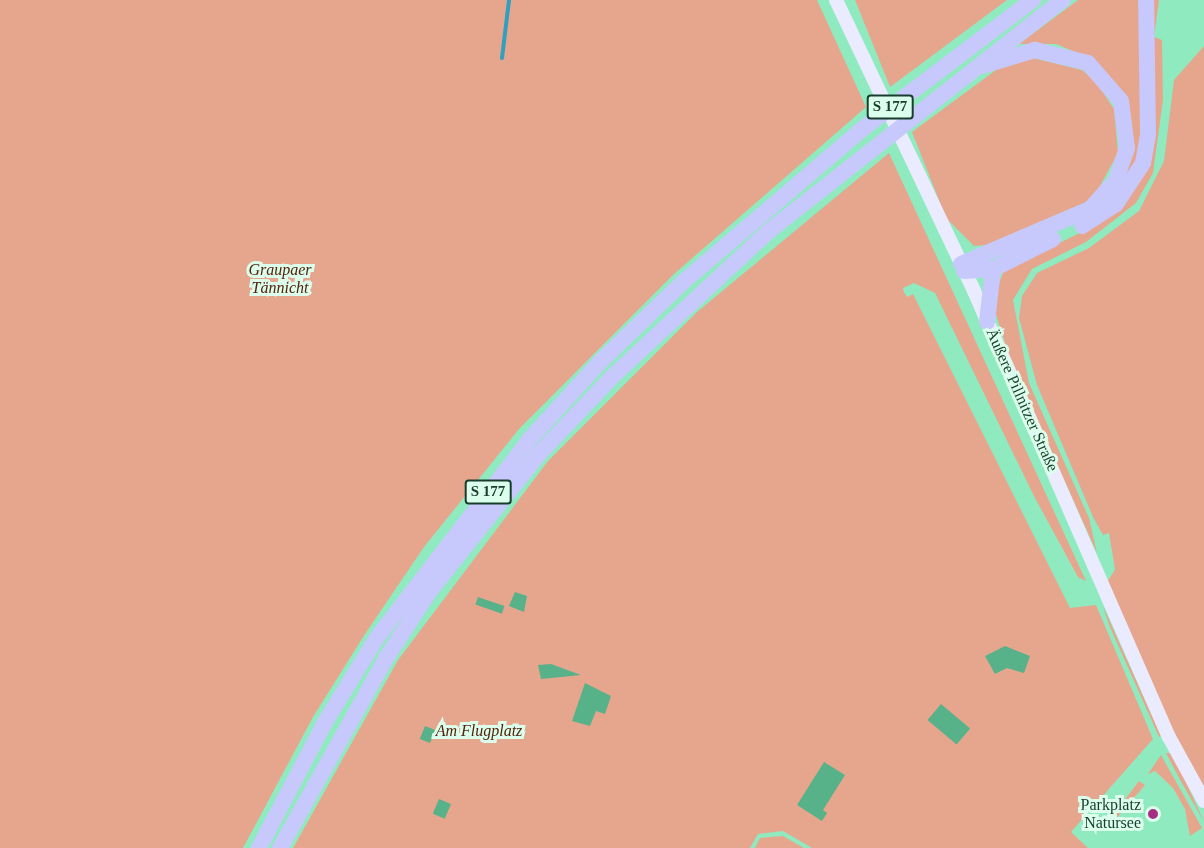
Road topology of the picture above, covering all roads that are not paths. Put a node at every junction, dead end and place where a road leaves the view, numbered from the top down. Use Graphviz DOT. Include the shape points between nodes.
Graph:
graph roads {
  1 [pos="836,0"];
  2 [pos="1022,0"];
  3 [pos="1033,0"];
  4 [pos="1064,0"];
  5 [pos="1146,0"];
  6 [pos="996,26"];
  7 [pos="964,73"];
  8 [pos="963,268"];
  9 [pos="993,269"];
  10 [pos="987,322"];
  11 [pos="1204,801"];
  12 [pos="259,848"];
  13 [pos="280,848"];
  1 -- 8 [label="main road, Äußere Pillnitzer Straße"];
  2 -- 6 [label="highway"];
  3 -- 6 [label="highway, S 177"];
  4 -- 7 [label="highway, S 177"];
  5 -- 9 [label="highway" via="1148,135 1137,177 1102,214"];
  6 -- 12 [label="highway, S 177" via="861,130 682,284 537,432 376,639 324,724"];
  7 -- 8 [label="highway" via="1035,50 1077,57 1115,90 1125,116 1127,148 1116,180 1090,209"];
  7 -- 13 [label="highway, S 177" via="691,300 538,455 430,591 337,737"];
  8 -- 9 [label="highway"];
  8 -- 10 [label="main road, Äußere Pillnitzer Straße"];
  9 -- 10 [label="highway"];
  10 -- 11 [label="main road, Äußere Pillnitzer Straße" via="1169,737"];
}
